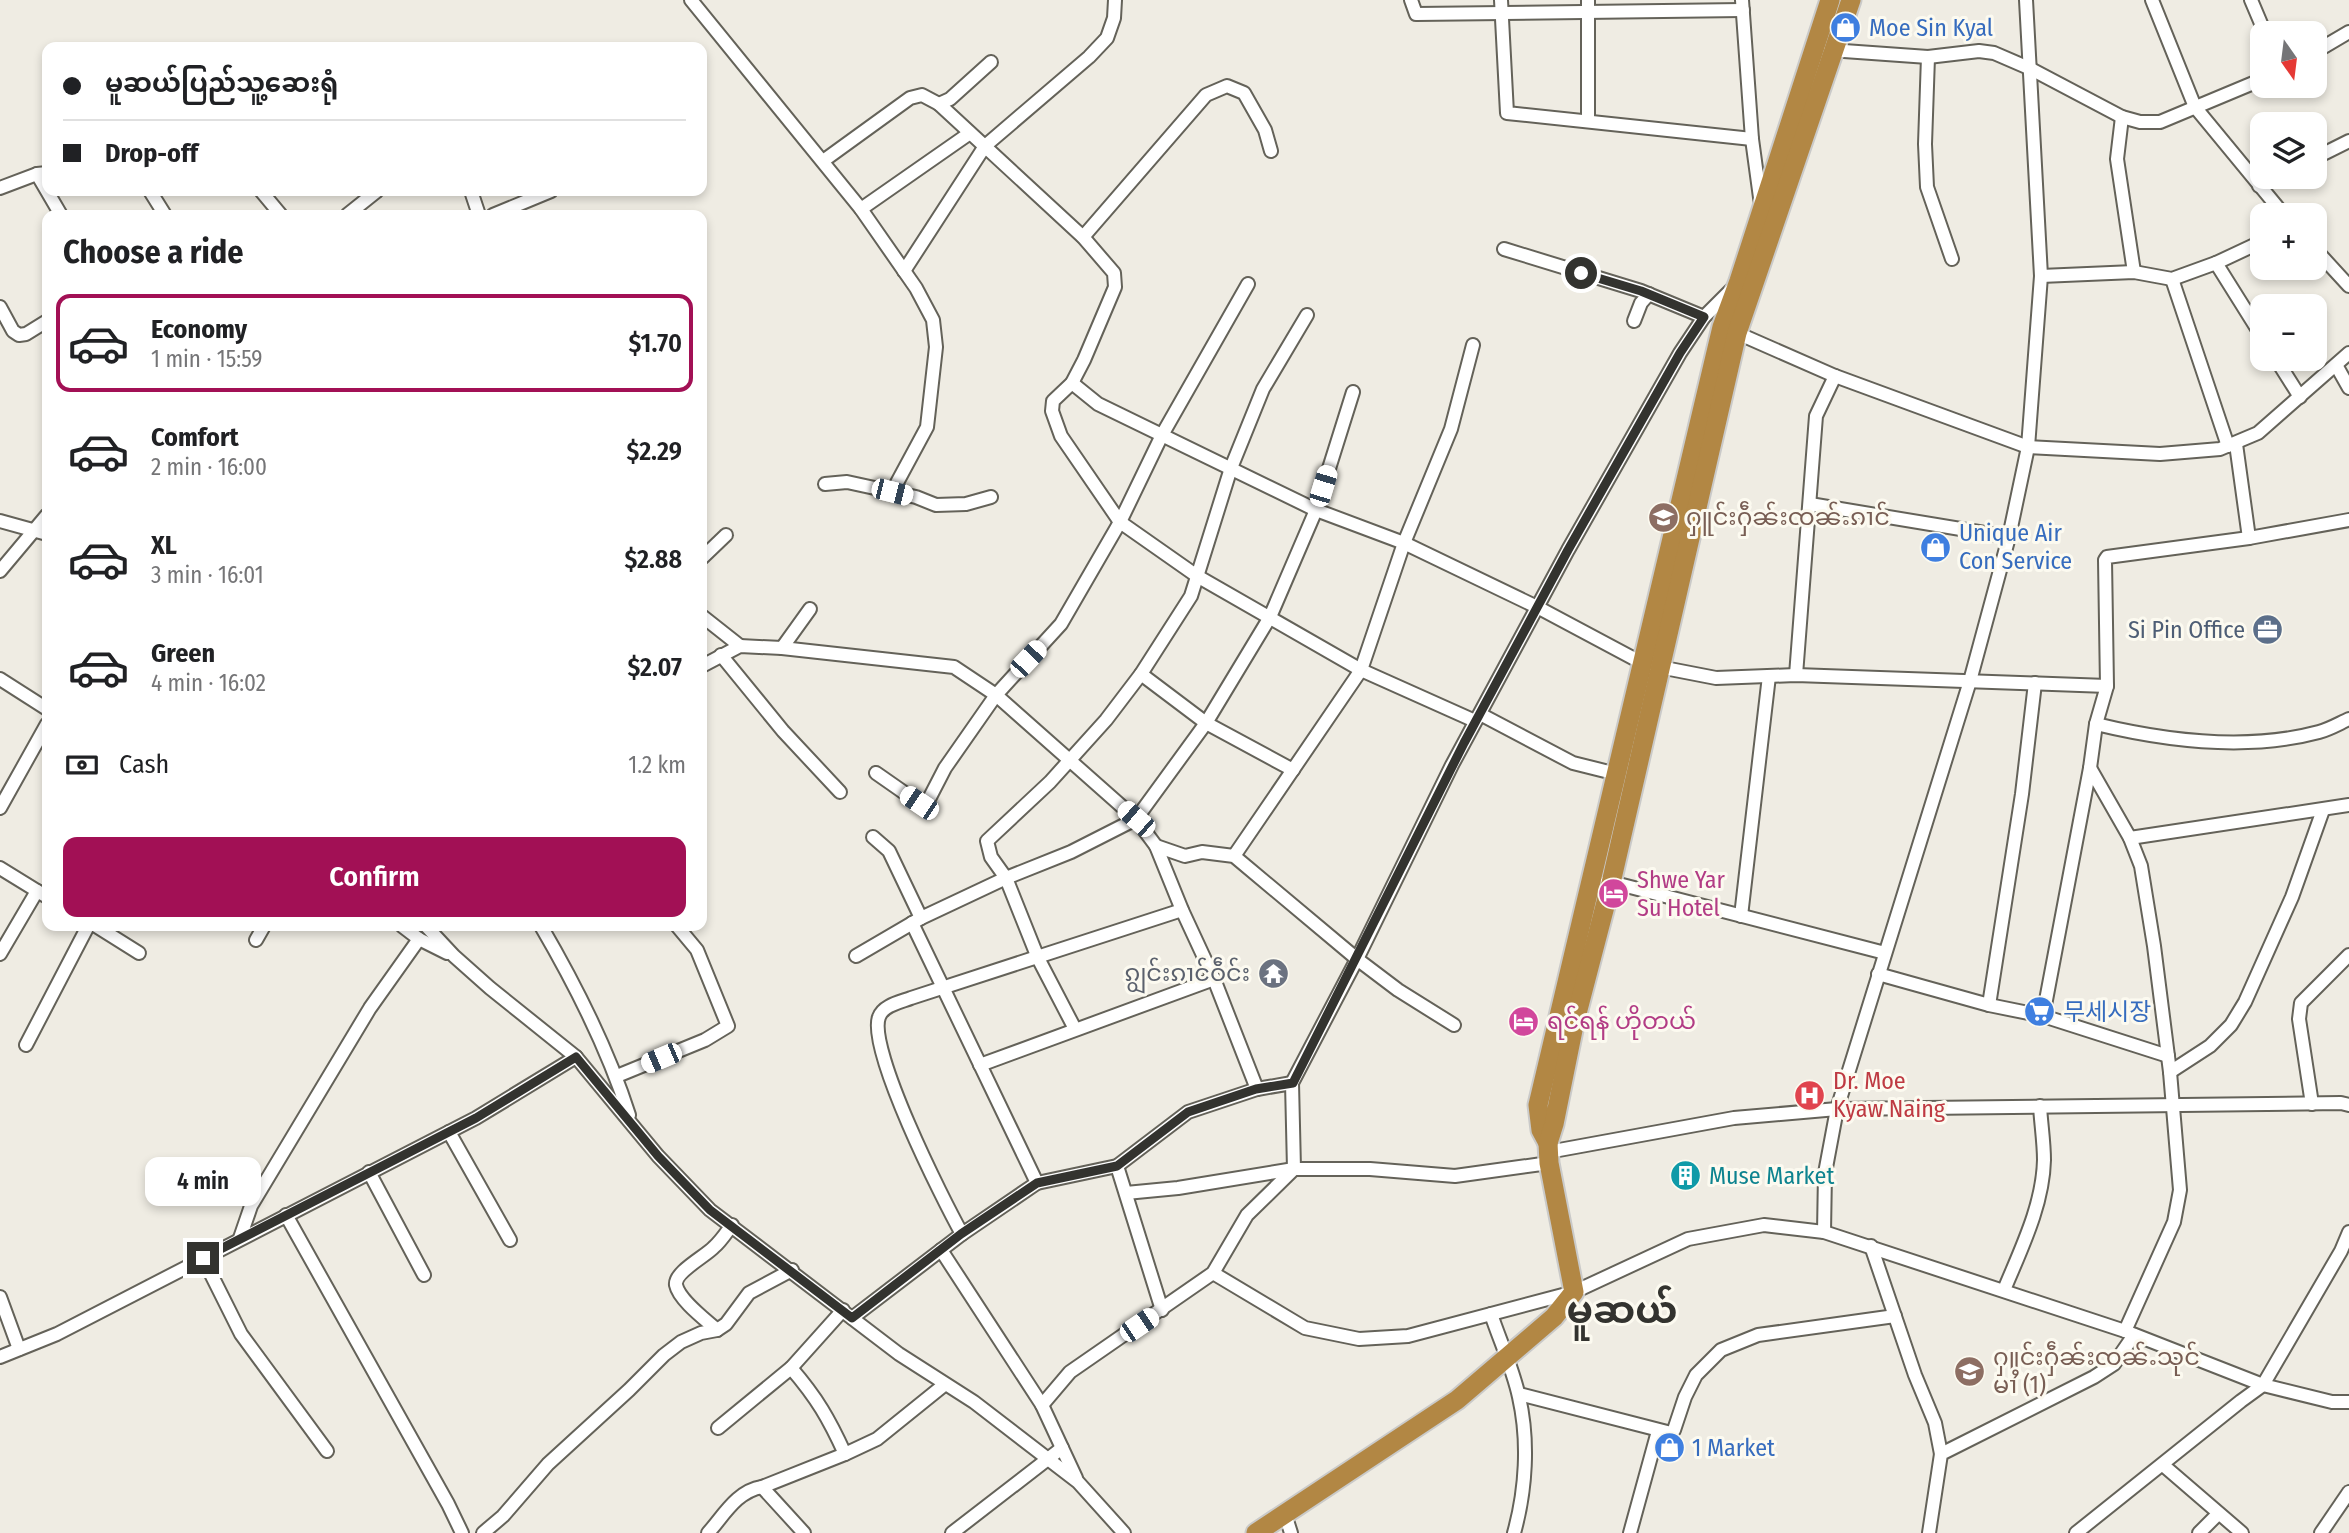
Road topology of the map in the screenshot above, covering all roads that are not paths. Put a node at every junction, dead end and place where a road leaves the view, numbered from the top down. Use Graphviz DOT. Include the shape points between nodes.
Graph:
graph roads {
  1 [pos="691,0"];
  2 [pos="1115,0"];
  3 [pos="1411,0"];
  4 [pos="1830,0"];
  5 [pos="1851,0"];
  6 [pos="2026,0"];
  7 [pos="2152,0"];
  8 [pos="2251,0"];
  9 [pos="1742,5"];
  10 [pos="1502,6"];
  11 [pos="1588,6"];
  12 [pos="2260,21"];
  13 [pos="2349,32"];
  14 [pos="2328,44"];
  15 [pos="1815,45"];
  16 [pos="1835,52"];
  17 [pos="1928,57"];
  18 [pos="991,62"];
  19 [pos="2031,69"];
  20 [pos="2250,84"];
  21 [pos="939,104"];
  22 [pos="2195,107"];
  23 [pos="2122,117"];
  24 [pos="1588,121"];
  25 [pos="970,133"];
  26 [pos="1752,138"];
  27 [pos="2348,144"];
  28 [pos="985,146"];
  29 [pos="1271,150"];
  30 [pos="2327,153"];
  31 [pos="823,161"];
  32 [pos="42,174"];
  33 [pos="2250,175"];
  34 [pos="0,188"];
  35 [pos="2262,189"];
  36 [pos="265,196"];
  37 [pos="371,196"];
  38 [pos="539,196"];
  39 [pos="2274,203"];
  40 [pos="1762,207"];
  41 [pos="861,209"];
  42 [pos="277,210"];
  43 [pos="353,210"];
  44 [pos="505,210"];
  45 [pos="1769,235"];
  46 [pos="1083,237"];
  47 [pos="2250,247"];
  48 [pos="1504,249"];
  49 [pos="1952,259"];
  50 [pos="2327,262"];
  51 [pos="2216,263"];
  52 [pos="904,271"];
  53 [pos="2134,272"];
  54 [pos="2041,276"];
  55 [pos="1748,277"];
  56 [pos="2172,279"];
  57 [pos="1248,284"];
  58 [pos="2349,286"];
  59 [pos="1649,294"];
  60 [pos="0,307"];
  61 [pos="1307,315"];
  62 [pos="1704,317"];
  63 [pos="2250,317"];
  64 [pos="1634,321"];
  65 [pos="42,324"];
  66 [pos="1737,333"];
  67 [pos="1473,345"];
  68 [pos="2349,353"];
  69 [pos="2336,365"];
  70 [pos="2284,371"];
  71 [pos="1835,376"];
  72 [pos="1072,383"];
  73 [pos="2349,388"];
  74 [pos="1353,392"];
  75 [pos="2300,397"];
  76 [pos="1162,435"];
  77 [pos="2232,445"];
  78 [pos="2028,447"];
  79 [pos="1231,468"];
  80 [pos="825,484"];
  81 [pos="892,492"];
  82 [pos="991,497"];
  83 [pos="1810,504"];
  84 [pos="1316,510"];
  85 [pos="42,520"];
  86 [pos="2349,520"];
  87 [pos="0,521"];
  88 [pos="1120,522"];
  89 [pos="33,530"];
  90 [pos="42,533"];
  91 [pos="726,535"];
  92 [pos="2009,537"];
  93 [pos="2249,538"];
  94 [pos="1404,543"];
  95 [pos="707,553"];
  96 [pos="0,571"];
  97 [pos="1197,576"];
  98 [pos="1539,607"];
  99 [pos="810,609"];
  100 [pos="1270,617"];
  101 [pos="707,620"];
  102 [pos="740,646"];
  103 [pos="782,648"];
  104 [pos="721,655"];
  105 [pos="707,663"];
  106 [pos="1652,666"];
  107 [pos="1361,670"];
  108 [pos="1141,674"];
  109 [pos="1796,675"];
  110 [pos="1769,676"];
  111 [pos="0,679"];
  112 [pos="1970,681"];
  113 [pos="2035,684"];
  114 [pos="2106,686"];
  115 [pos="996,695"];
  116 [pos="42,706"];
  117 [pos="1478,718"];
  118 [pos="2349,719"];
  119 [pos="1206,723"];
  120 [pos="2096,724"];
  121 [pos="42,732"];
  122 [pos="1068,760"];
  123 [pos="2090,768"];
  124 [pos="1293,771"];
  125 [pos="876,773"];
  126 [pos="1617,774"];
  127 [pos="840,792"];
  128 [pos="2349,805"];
  129 [pos="0,808"];
  130 [pos="2323,810"];
  131 [pos="1136,819"];
  132 [pos="873,836"];
  133 [pos="2130,838"];
  134 [pos="1156,846"];
  135 [pos="1234,856"];
  136 [pos="0,868"];
  137 [pos="1006,878"];
  138 [pos="1602,880"];
  139 [pos="42,894"];
  140 [pos="1182,910"];
  141 [pos="1741,916"];
  142 [pos="917,921"];
  143 [pos="85,931"];
  144 [pos="104,931"];
  145 [pos="261,931"];
  146 [pos="409,931"];
  147 [pos="431,931"];
  148 [pos="544,931"];
  149 [pos="681,931"];
  150 [pos="419,939"];
  151 [pos="256,940"];
  152 [pos="139,953"];
  153 [pos="1885,953"];
  154 [pos="0,954"];
  155 [pos="454,956"];
  156 [pos="856,956"];
  157 [pos="2349,956"];
  158 [pos="1038,958"];
  159 [pos="1357,959"];
  160 [pos="1878,974"];
  161 [pos="1214,979"];
  162 [pos="943,988"];
  163 [pos="1989,1005"];
  164 [pos="2043,1016"];
  165 [pos="1454,1025"];
  166 [pos="1075,1029"];
  167 [pos="26,1045"];
  168 [pos="2168,1056"];
  169 [pos="576,1057"];
  170 [pos="980,1065"];
  171 [pos="2171,1072"];
  172 [pos="617,1076"];
  173 [pos="1293,1083"];
  174 [pos="1256,1089"];
  175 [pos="2312,1104"];
  176 [pos="2172,1105"];
  177 [pos="2349,1105"];
  178 [pos="2040,1106"];
  179 [pos="1837,1109"];
  180 [pos="632,1125"];
  181 [pos="449,1132"];
  182 [pos="1549,1153"];
  183 [pos="1117,1166"];
  184 [pos="1294,1169"];
  185 [pos="369,1172"];
  186 [pos="1037,1183"];
  187 [pos="1126,1193"];
  188 [pos="286,1215"];
  189 [pos="732,1225"];
  190 [pos="1824,1232"];
  191 [pos="2349,1232"];
  192 [pos="961,1234"];
  193 [pos="240,1238"];
  194 [pos="510,1240"];
  195 [pos="1871,1246"];
  196 [pos="941,1250"];
  197 [pos="2345,1253"];
  198 [pos="203,1258"];
  199 [pos="792,1270"];
  200 [pos="1213,1273"];
  201 [pos="424,1275"];
  202 [pos="2004,1290"];
  203 [pos="1574,1292"];
  204 [pos="0,1297"];
  205 [pos="1162,1310"];
  206 [pos="848,1314"];
  207 [pos="1491,1314"];
  208 [pos="1895,1316"];
  209 [pos="717,1330"];
  210 [pos="2130,1333"];
  211 [pos="19,1349"];
  212 [pos="0,1357"];
  213 [pos="1506,1360"];
  214 [pos="791,1368"];
  215 [pos="944,1385"];
  216 [pos="2263,1385"];
  217 [pos="1519,1394"];
  218 [pos="2349,1402"];
  219 [pos="1042,1405"];
  220 [pos="718,1428"];
  221 [pos="1658,1431"];
  222 [pos="1062,1448"];
  223 [pos="327,1451"];
  224 [pos="845,1454"];
  225 [pos="1941,1454"];
  226 [pos="1046,1458"];
  227 [pos="2163,1465"];
  228 [pos="1078,1482"];
  229 [pos="762,1487"];
  230 [pos="2349,1492"];
  231 [pos="2218,1514"];
  232 [pos="1288,1524"];
  233 [pos="461,1533"];
  234 [pos="483,1533"];
  235 [pos="708,1533"];
  236 [pos="804,1533"];
  237 [pos="952,1533"];
  238 [pos="1124,1533"];
  239 [pos="1256,1533"];
  240 [pos="1514,1533"];
  241 [pos="1630,1533"];
  242 [pos="1929,1533"];
  243 [pos="2076,1533"];
  244 [pos="2199,1533"];
  245 [pos="2242,1533"];
  246 [pos="2321,1533"];
  1 -- 31 [label="street"];
  2 -- 28 [label="street" via="1107,38"];
  3 -- 10 [label="street" via="1416,14"];
  4 -- 15 [label="highway"];
  5 -- 16 [label="highway"];
  6 -- 19 [label="street"];
  7 -- 22 [label="street"];
  8 -- 12 [label="street"];
  9 -- 11 [label="street"];
  9 -- 26 [label="street"];
  10 -- 11 [label="street"];
  10 -- 24 [label="street" via="1507,113"];
  11 -- 24 [label="street"];
  13 -- 14 [label="street"];
  15 -- 16 [label="street"];
  15 -- 40 [label="highway"];
  16 -- 17 [label="street"];
  16 -- 45 [label="highway"];
  17 -- 19 [label="street" via="1979,51"];
  17 -- 49 [label="street" via="1927,187"];
  18 -- 21 [label="street"];
  19 -- 23 [label="street"];
  19 -- 54 [label="street"];
  20 -- 22 [label="street"];
  21 -- 25 [label="street"];
  21 -- 31 [label="street" via="922,95 910,98"];
  22 -- 23 [label="street" via="2160,122"];
  22 -- 33 [label="street"];
  23 -- 53 [label="street" via="2117,159"];
  24 -- 26 [label="street"];
  25 -- 28 [label="street"];
  25 -- 41 [label="street"];
  26 -- 40 [label="street"];
  27 -- 30 [label="street"];
  28 -- 46 [label="street"];
  28 -- 52 [label="street"];
  29 -- 46 [label="street" via="1244,93 1227,86 1206,95"];
  31 -- 41 [label="street"];
  32 -- 34 [label="street"];
  35 -- 39 [label="street"];
  36 -- 42 [label="street"];
  37 -- 43 [label="street"];
  38 -- 44 [label="street"];
  40 -- 45 [label="street"];
  40 -- 55 [label="highway"];
  41 -- 52 [label="street"];
  45 -- 55 [label="highway"];
  46 -- 72 [label="street" via="1114,273 1115,287"];
  47 -- 51 [label="street"];
  48 -- 59 [label="street"];
  50 -- 58 [label="street"];
  51 -- 56 [label="street"];
  51 -- 63 [label="street"];
  52 -- 81 [label="street" via="933,320 936,347 927,427"];
  53 -- 54 [label="street"];
  53 -- 56 [label="street"];
  54 -- 78 [label="street"];
  55 -- 62 [label="street"];
  55 -- 66 [label="highway"];
  55 -- 106 [label="highway" via="1721,327"];
  56 -- 77 [label="street"];
  57 -- 76 [label="street"];
  59 -- 62 [label="street"];
  59 -- 64 [label="street"];
  60 -- 65 [label="street" via="19,335"];
  61 -- 79 [label="street" via="1263,389"];
  62 -- 98 [label="street"];
  66 -- 71 [label="street"];
  66 -- 106 [label="highway"];
  67 -- 94 [label="street" via="1451,429"];
  68 -- 69 [label="street"];
  69 -- 73 [label="street"];
  69 -- 75 [label="street"];
  70 -- 75 [label="street"];
  71 -- 78 [label="street"];
  71 -- 83 [label="street" via="1816,416"];
  72 -- 76 [label="street" via="1098,404"];
  72 -- 88 [label="street" via="1053,401 1054,418 1061,436"];
  74 -- 84 [label="street"];
  75 -- 77 [label="street" via="2258,433"];
  76 -- 79 [label="street"];
  76 -- 88 [label="street"];
  77 -- 78 [label="street" via="2160,454"];
  77 -- 93 [label="street"];
  78 -- 92 [label="street"];
  79 -- 84 [label="street"];
  79 -- 97 [label="street"];
  80 -- 81 [label="street" via="847,482"];
  81 -- 82 [label="street" via="936,505"];
  83 -- 92 [label="street"];
  83 -- 109 [label="street"];
  84 -- 94 [label="street"];
  84 -- 100 [label="street"];
  85 -- 89 [label="street"];
  86 -- 93 [label="street"];
  87 -- 89 [label="street"];
  88 -- 97 [label="street"];
  88 -- 115 [label="street" via="1061,624"];
  89 -- 90 [label="street"];
  89 -- 96 [label="street"];
  91 -- 95 [label="street"];
  92 -- 112 [label="street"];
  93 -- 114 [label="street" via="2107,557 2103,563"];
  94 -- 98 [label="street"];
  94 -- 107 [label="street"];
  97 -- 100 [label="street"];
  97 -- 108 [label="street" via="1191,596"];
  98 -- 106 [label="street"];
  98 -- 117 [label="street"];
  99 -- 103 [label="street"];
  100 -- 107 [label="street"];
  100 -- 119 [label="street"];
  101 -- 102 [label="street"];
  102 -- 103 [label="street"];
  102 -- 104 [label="street"];
  103 -- 115 [label="street" via="954,667"];
  104 -- 105 [label="street"];
  104 -- 127 [label="street" via="783,732"];
  106 -- 110 [label="street" via="1716,678"];
  106 -- 126 [label="highway"];
  106 -- 138 [label="highway"];
  107 -- 117 [label="street"];
  107 -- 124 [label="street"];
  108 -- 119 [label="street"];
  108 -- 122 [label="street"];
  109 -- 110 [label="street"];
  109 -- 112 [label="street"];
  110 -- 141 [label="street"];
  111 -- 116 [label="street"];
  112 -- 113 [label="street"];
  112 -- 153 [label="street"];
  113 -- 114 [label="street"];
  113 -- 163 [label="street"];
  114 -- 120 [label="street"];
  115 -- 122 [label="street"];
  115 -- 125 [label="street" via="925,802 919,803"];
  117 -- 126 [label="street" via="1573,764"];
  117 -- 159 [label="street"];
  118 -- 120 [label="street" via="2321,732 2246,741 2141,735"];
  119 -- 124 [label="street"];
  119 -- 131 [label="street"];
  120 -- 123 [label="street"];
  121 -- 129 [label="street"];
  122 -- 131 [label="street"];
  122 -- 137 [label="street" via="987,841 990,857"];
  123 -- 133 [label="street"];
  123 -- 164 [label="street"];
  124 -- 135 [label="street"];
  126 -- 138 [label="highway"];
  128 -- 130 [label="street"];
  130 -- 133 [label="street"];
  130 -- 171 [label="street" via="2292,897 2245,1002 2210,1046"];
  131 -- 134 [label="street"];
  131 -- 137 [label="street"];
  132 -- 142 [label="street" via="889,851"];
  133 -- 168 [label="street" via="2141,866"];
  134 -- 135 [label="street" via="1185,856 1202,852"];
  134 -- 140 [label="street"];
  135 -- 159 [label="street"];
  136 -- 139 [label="street"];
  137 -- 142 [label="street"];
  137 -- 158 [label="street"];
  138 -- 141 [label="street"];
  138 -- 182 [label="highway"];
  139 -- 154 [label="street"];
  140 -- 158 [label="street"];
  140 -- 161 [label="street"];
  141 -- 153 [label="street"];
  142 -- 156 [label="street"];
  142 -- 162 [label="street"];
  143 -- 167 [label="street"];
  144 -- 152 [label="street"];
  145 -- 151 [label="street"];
  146 -- 150 [label="street"];
  147 -- 155 [label="street"];
  148 -- 172 [label="street"];
  149 -- 172 [label="street" via="697,950 728,1026"];
  150 -- 155 [label="street"];
  150 -- 193 [label="street" via="370,1008 251,1206"];
  153 -- 160 [label="street"];
  155 -- 169 [label="street"];
  157 -- 175 [label="street" via="2301,1003 2298,1020"];
  158 -- 162 [label="street"];
  158 -- 166 [label="street"];
  159 -- 165 [label="street"];
  159 -- 173 [label="street"];
  160 -- 163 [label="street"];
  160 -- 179 [label="street"];
  161 -- 166 [label="street"];
  161 -- 174 [label="street"];
  162 -- 170 [label="street"];
  162 -- 192 [label="street" via="887,1007 879,1015 878,1025 892,1083 937,1190"];
  163 -- 164 [label="street"];
  164 -- 168 [label="street"];
  166 -- 170 [label="street"];
  168 -- 171 [label="street"];
  169 -- 180 [label="street"];
  169 -- 181 [label="street"];
  170 -- 186 [label="street"];
  171 -- 176 [label="street"];
  172 -- 180 [label="street"];
  173 -- 174 [label="street"];
  173 -- 184 [label="street"];
  174 -- 183 [label="street" via="1188,1112"];
  175 -- 176 [label="street"];
  175 -- 177 [label="street"];
  176 -- 178 [label="street"];
  176 -- 210 [label="street" via="2180,1190 2174,1222"];
  178 -- 179 [label="street"];
  178 -- 202 [label="street" via="2044,1161 2039,1193"];
  179 -- 182 [label="street" via="1734,1118"];
  179 -- 190 [label="street" via="1825,1173"];
  180 -- 189 [label="street" via="710,1210"];
  181 -- 185 [label="street"];
  181 -- 194 [label="street"];
  182 -- 184 [label="street" via="1455,1177 1370,1169"];
  182 -- 203 [label="highway"];
  183 -- 186 [label="street"];
  183 -- 187 [label="street"];
  184 -- 187 [label="street"];
  184 -- 200 [label="street" via="1247,1215"];
  185 -- 188 [label="street"];
  185 -- 201 [label="street"];
  186 -- 192 [label="street"];
  187 -- 205 [label="street"];
  188 -- 193 [label="street"];
  188 -- 233 [label="street"];
  189 -- 199 [label="street"];
  189 -- 209 [label="street" via="715,1247 677,1278 676,1285 695,1310"];
  190 -- 195 [label="street"];
  190 -- 203 [label="street" via="1764,1225 1688,1239"];
  191 -- 197 [label="street"];
  192 -- 196 [label="street"];
  193 -- 198 [label="street"];
  195 -- 202 [label="street"];
  195 -- 208 [label="street"];
  196 -- 206 [label="street"];
  196 -- 219 [label="street"];
  197 -- 216 [label="street"];
  198 -- 211 [label="street"];
  198 -- 223 [label="street" via="241,1334"];
  199 -- 206 [label="street"];
  199 -- 209 [label="street" via="750,1293"];
  200 -- 205 [label="street"];
  200 -- 207 [label="street" via="1305,1328 1359,1339 1408,1336"];
  202 -- 210 [label="street"];
  203 -- 207 [label="street"];
  203 -- 213 [label="highway" via="1554,1317"];
  204 -- 211 [label="street"];
  205 -- 219 [label="street" via="1070,1373"];
  206 -- 214 [label="street"];
  206 -- 215 [label="street"];
  207 -- 213 [label="street"];
  208 -- 221 [label="street" via="1758,1335 1721,1350 1696,1375 1674,1430"];
  208 -- 225 [label="street" via="1935,1423"];
  209 -- 234 [label="street" via="681,1342 664,1355 548,1464"];
  210 -- 216 [label="street"];
  210 -- 225 [label="street" via="2114,1364 2094,1377"];
  211 -- 212 [label="street"];
  213 -- 217 [label="street"];
  213 -- 232 [label="highway"];
  214 -- 220 [label="street"];
  214 -- 224 [label="street" via="828,1417"];
  215 -- 224 [label="street" via="877,1439"];
  215 -- 226 [label="street" via="974,1402"];
  216 -- 218 [label="street"];
  216 -- 227 [label="street"];
  217 -- 221 [label="street"];
  217 -- 240 [label="street" via="1525,1432 1521,1506"];
  219 -- 222 [label="street"];
  221 -- 241 [label="street"];
  222 -- 226 [label="street"];
  222 -- 228 [label="street"];
  224 -- 229 [label="street"];
  225 -- 242 [label="street"];
  226 -- 228 [label="street"];
  226 -- 237 [label="street"];
  227 -- 231 [label="street"];
  227 -- 243 [label="street"];
  228 -- 238 [label="street"];
  229 -- 235 [label="street" via="741,1495"];
  229 -- 236 [label="street"];
  230 -- 246 [label="street"];
  231 -- 244 [label="street"];
  231 -- 245 [label="street"];
  232 -- 239 [label="highway"];
}
